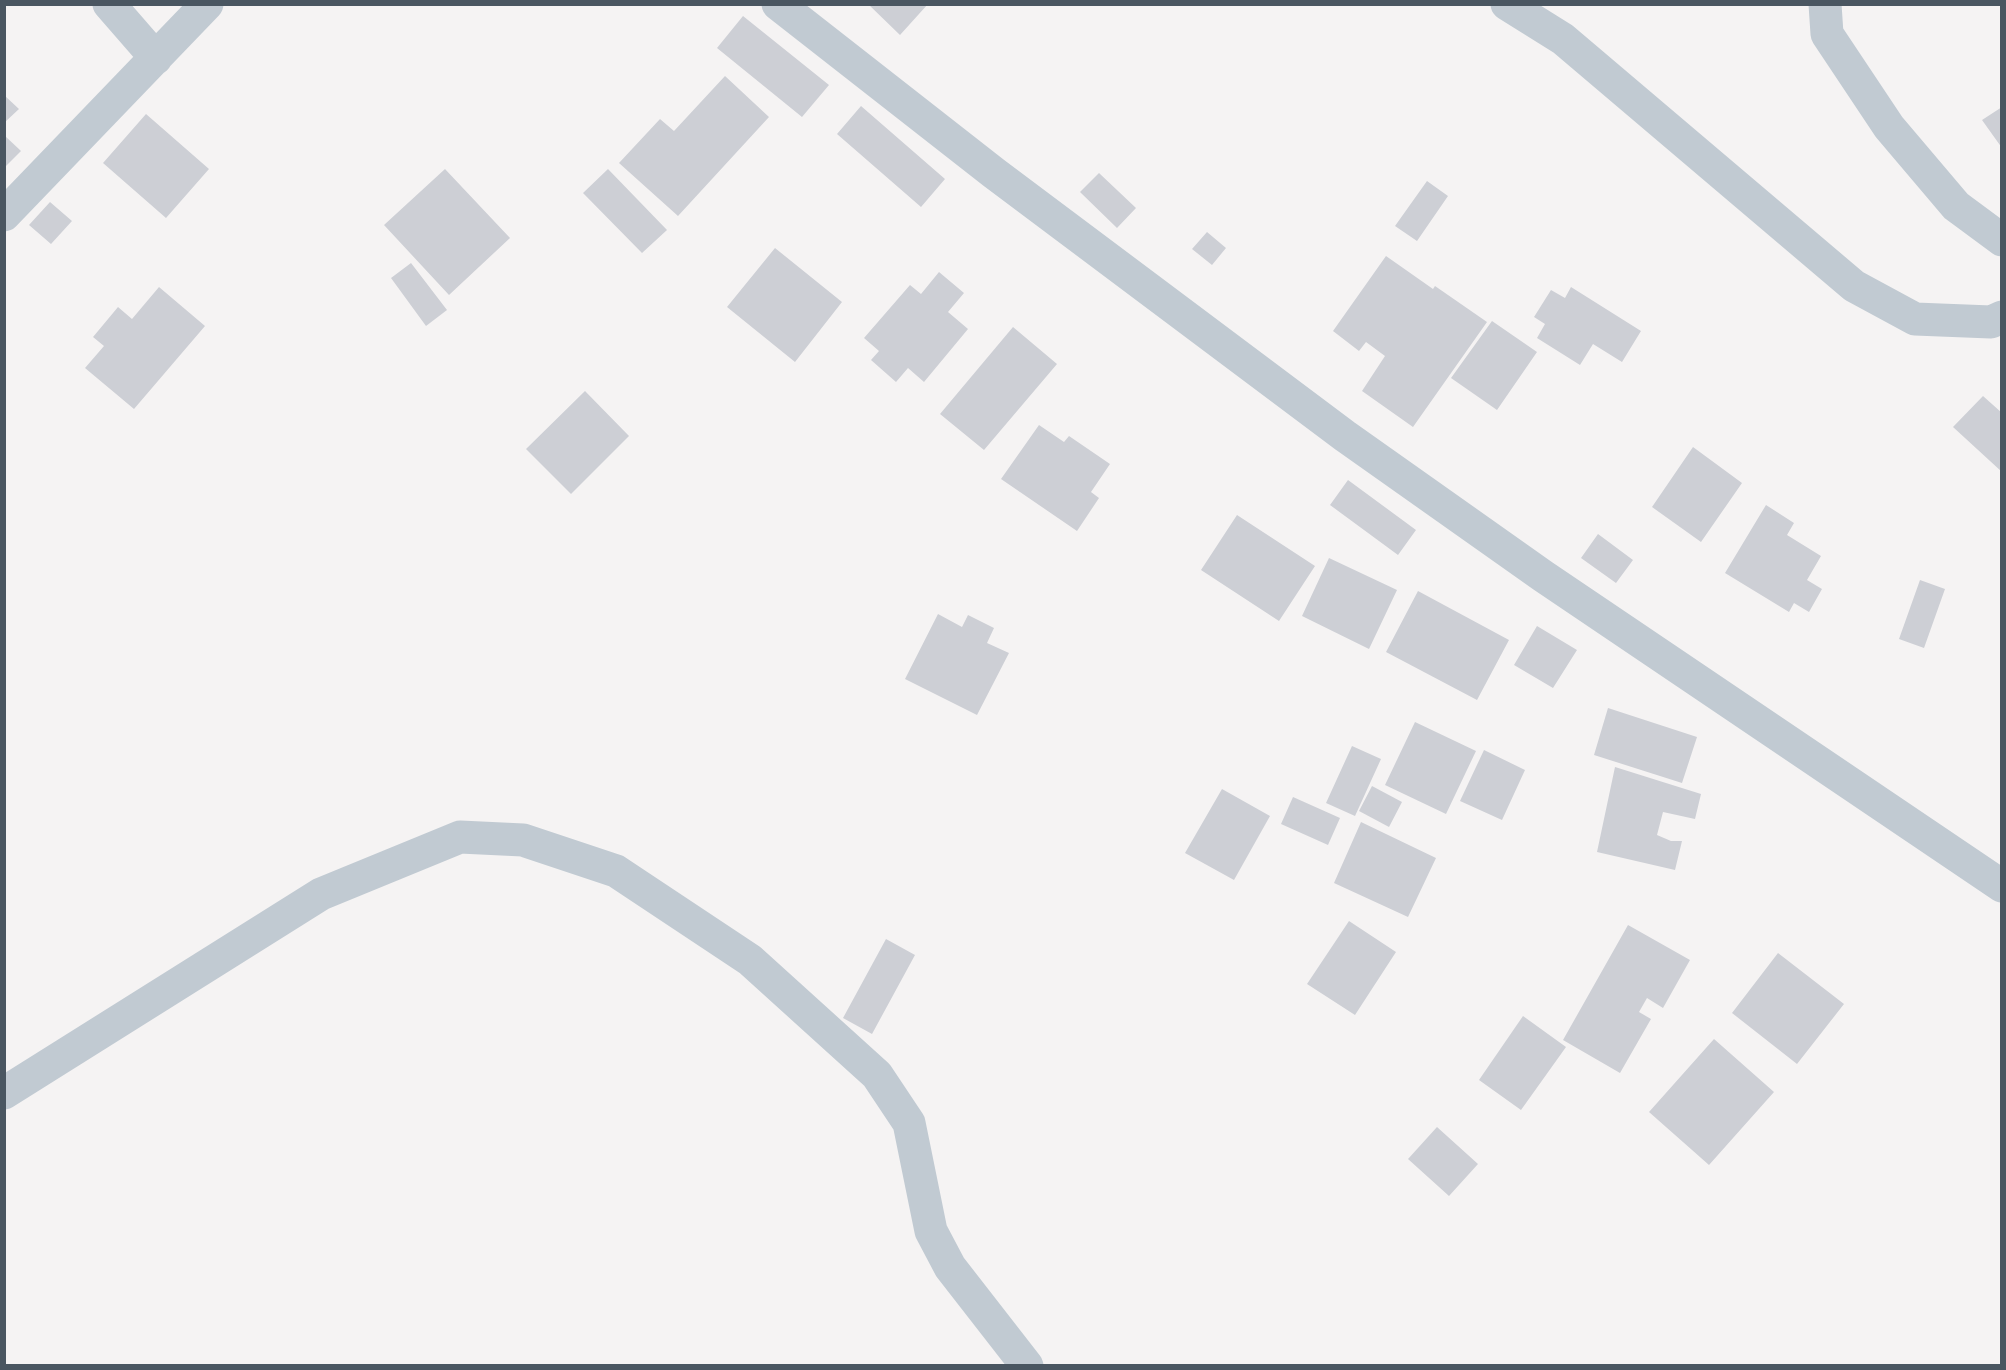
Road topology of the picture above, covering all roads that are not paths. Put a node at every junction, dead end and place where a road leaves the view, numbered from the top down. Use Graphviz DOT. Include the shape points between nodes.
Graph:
graph roads {
  1 [pos="109,4"];
  2 [pos="207,4"];
  3 [pos="778,4"];
  4 [pos="1507,4"];
  5 [pos="1825,4"];
  6 [pos="156,58"];
  7 [pos="4,215"];
  8 [pos="2001,240"];
  9 [pos="2001,317"];
  10 [pos="2001,886"];
  11 [pos="4,1093"];
  12 [pos="1027,1365"];
  1 -- 6 [label="street"];
  2 -- 6 [label="street"];
  3 -- 10 [label="street" via="994,174 1345,436 1543,576"];
  4 -- 9 [label="street" via="1563,39 1854,286 1915,319 1991,322"];
  5 -- 8 [label="street" via="1827,34 1889,127 1956,206"];
  6 -- 7 [label="street"];
  11 -- 12 [label="street" via="321,894 460,837 523,840 616,871 750,960 877,1075 909,1123 930,1231 950,1267"];
}
